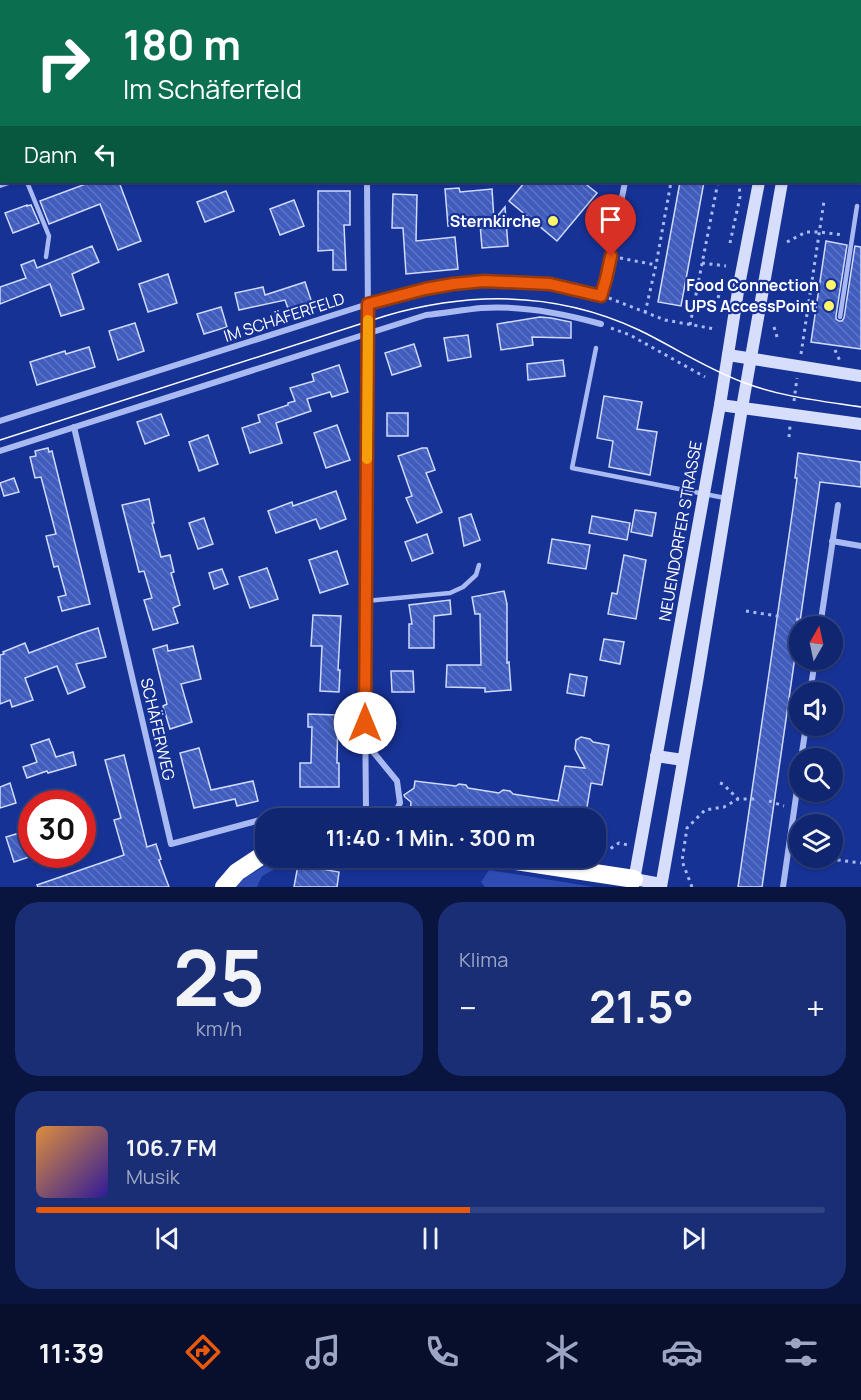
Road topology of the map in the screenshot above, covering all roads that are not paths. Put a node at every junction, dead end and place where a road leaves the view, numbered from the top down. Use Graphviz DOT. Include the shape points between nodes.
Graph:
graph roads {
  1 [pos="27,183"];
  2 [pos="366,183"];
  3 [pos="625,183"];
  4 [pos="759,183"];
  5 [pos="782,183"];
  6 [pos="857,206"];
  7 [pos="46,257"];
  8 [pos="368,304"];
  9 [pos="840,317"];
  10 [pos="600,324"];
  11 [pos="367,333"];
  12 [pos="597,348"];
  13 [pos="728,355"];
  14 [pos="751,358"];
  15 [pos="861,376"];
  16 [pos="720,405"];
  17 [pos="742,408"];
  18 [pos="0,422"];
  19 [pos="861,424"];
  20 [pos="74,427"];
  21 [pos="0,451"];
  22 [pos="703,494"];
  23 [pos="727,499"];
  24 [pos="838,505"];
  25 [pos="832,541"];
  26 [pos="861,546"];
  27 [pos="479,565"];
  28 [pos="366,601"];
  29 [pos="822,616"];
  30 [pos="365,742"];
  31 [pos="656,756"];
  32 [pos="683,760"];
  33 [pos="795,802"];
  34 [pos="366,808"];
  35 [pos="398,808"];
  36 [pos="255,821"];
  37 [pos="255,860"];
  38 [pos="551,868"];
  39 [pos="633,883"];
  40 [pos="661,885"];
  41 [pos="224,887"];
  42 [pos="783,887"];
  1 -- 7 [label="lane" via="49,236"];
  2 -- 8 [label="street"];
  3 -- 8 [label="street, IM SCHÄFERFELD" via="601,296 550,284 484,281 425,289"];
  4 -- 13 [label="street, NEUENDORFER STRASSE"];
  5 -- 14 [label="street"];
  6 -- 9 [label="lane"];
  8 -- 11 [label="street"];
  8 -- 18 [label="street, IM SCHÄFERFELD"];
  10 -- 11 [label="street" via="539,310 483,308 426,315"];
  11 -- 20 [label="street"];
  11 -- 28 [label="street"];
  12 -- 22 [label="lane" via="572,468"];
  13 -- 14 [label="street"];
  13 -- 16 [label="street, NEUENDORFER STRASSE"];
  14 -- 15 [label="street"];
  14 -- 17 [label="street"];
  16 -- 17 [label="street"];
  16 -- 22 [label="street, NEUENDORFER STRASSE"];
  17 -- 19 [label="street"];
  17 -- 23 [label="street"];
  20 -- 21 [label="street"];
  20 -- 36 [label="street, SCHÄFERWEG" via="171,844"];
  22 -- 23 [label="lane"];
  22 -- 31 [label="street, NEUENDORFER STRASSE"];
  23 -- 32 [label="street"];
  24 -- 25 [label="street"];
  25 -- 26 [label="street"];
  25 -- 29 [label="street"];
  27 -- 28 [label="lane" via="476,575 450,593"];
  28 -- 30 [label="street"];
  30 -- 34 [label="street"];
  30 -- 35 [label="street" via="397,781"];
  31 -- 32 [label="street"];
  31 -- 39 [label="street, NEUENDORFER STRASSE"];
  32 -- 40 [label="street"];
  33 -- 42 [label="street"];
  37 -- 41 [label="highway"];
  38 -- 39 [label="highway"];
  39 -- 40 [label="street"];
}
